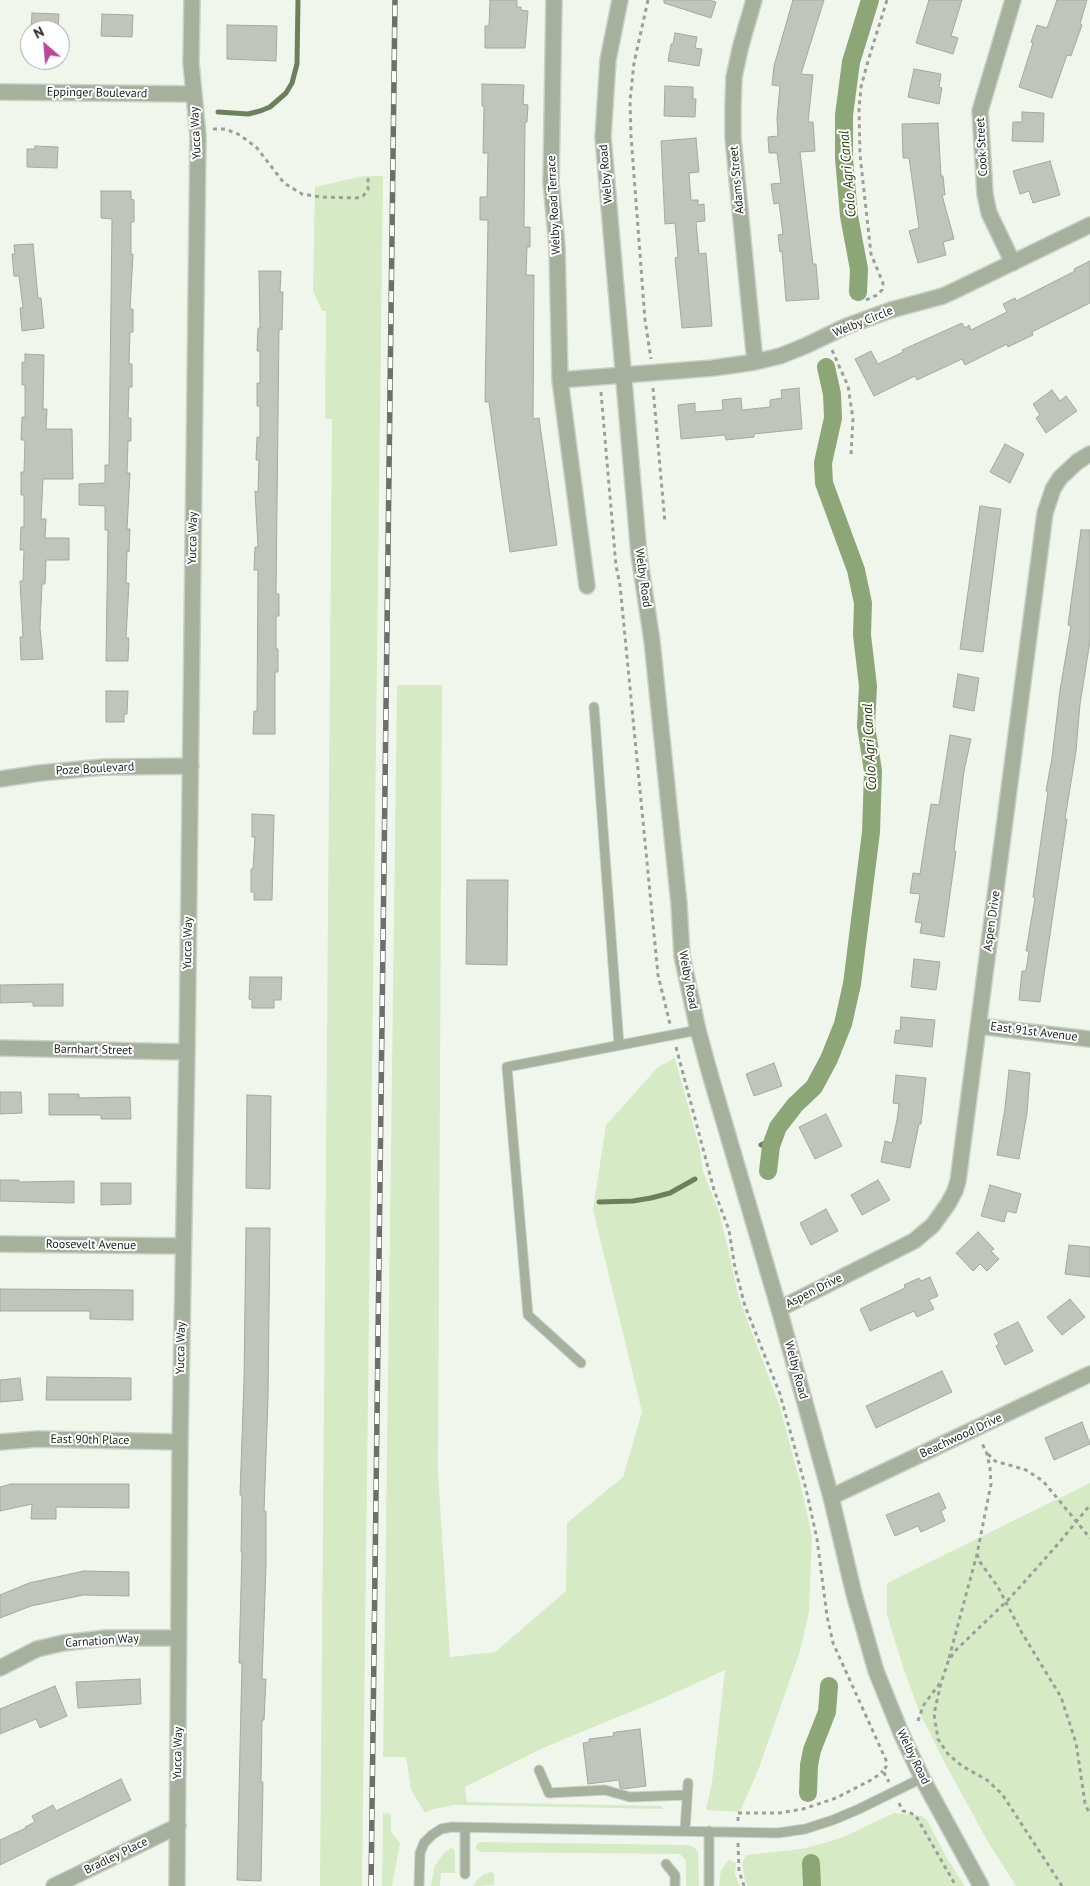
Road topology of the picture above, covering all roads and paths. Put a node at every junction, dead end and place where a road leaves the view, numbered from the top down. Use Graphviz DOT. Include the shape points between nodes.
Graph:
graph roads {
  1 [pos="192,0"];
  2 [pos="554,0"];
  3 [pos="620,0"];
  4 [pos="648,0"];
  5 [pos="754,0"];
  6 [pos="887,0"];
  7 [pos="1013,0"];
  8 [pos="0,92"];
  9 [pos="193,94"];
  10 [pos="197,129"];
  11 [pos="368,178"];
  12 [pos="1090,225"];
  13 [pos="1013,263"];
  14 [pos="860,303"];
  15 [pos="650,350"];
  16 [pos="832,350"];
  17 [pos="754,362"];
  18 [pos="624,374"];
  19 [pos="560,380"];
  20 [pos="653,395"];
  21 [pos="1090,454"];
  22 [pos="851,455"];
  23 [pos="665,523"];
  24 [pos="587,586"];
  25 [pos="594,707"];
  26 [pos="190,766"];
  27 [pos="0,779"];
  28 [pos="978,1026"];
  29 [pos="698,1030"];
  30 [pos="1090,1039"];
  31 [pos="619,1045"];
  32 [pos="0,1048"];
  33 [pos="187,1052"];
  34 [pos="0,1244"];
  35 [pos="183,1246"];
  36 [pos="779,1309"];
  37 [pos="581,1363"];
  38 [pos="1090,1374"];
  39 [pos="976,1429"];
  40 [pos="0,1442"];
  41 [pos="180,1442"];
  42 [pos="987,1454"];
  43 [pos="831,1497"];
  44 [pos="1090,1505"];
  45 [pos="820,1510"];
  46 [pos="811,1512"];
  47 [pos="1076,1521"];
  48 [pos="1090,1538"];
  49 [pos="977,1554"];
  50 [pos="1006,1602"];
  51 [pos="179,1638"];
  52 [pos="948,1662"];
  53 [pos="0,1668"];
  54 [pos="941,1683"];
  55 [pos="918,1721"];
  56 [pos="539,1770"];
  57 [pos="882,1771"];
  58 [pos="922,1778"];
  59 [pos="688,1783"];
  60 [pos="687,1795"];
  61 [pos="902,1809"];
  62 [pos="738,1815"];
  63 [pos="1090,1815"];
  64 [pos="178,1826"];
  65 [pos="465,1828"];
  66 [pos="685,1831"];
  67 [pos="709,1832"];
  68 [pos="738,1858"];
  69 [pos="666,1864"];
  70 [pos="465,1874"];
  71 [pos="54,1886"];
  72 [pos="177,1886"];
  73 [pos="419,1886"];
  74 [pos="676,1886"];
  75 [pos="709,1886"];
  76 [pos="744,1886"];
  77 [pos="956,1886"];
  78 [pos="981,1886"];
  79 [pos="1062,1886"];
  1 -- 9 [label="street, Yucca Way"];
  2 -- 19 [label="street, Welby Road Terrace" via="550,183 557,246"];
  3 -- 18 [label="street, Welby Road" via="608,60 603,137"];
  4 -- 15 [label="path" via="634,63 630,101 645,320"];
  5 -- 17 [label="street, Adams Street" via="734,77 733,138"];
  6 -- 14 [label="path" via="862,87 859,129 871,254 883,283 877,295"];
  7 -- 13 [label="street, Cook Street" via="980,111 984,194"];
  8 -- 9 [label="street, Eppinger Boulevard"];
  9 -- 10 [label="street, Yucca Way"];
  10 -- 11 [label="path" via="226,129 238,134 257,148 284,183 302,194 356,198 368,190"];
  10 -- 26 [label="street, Yucca Way"];
  12 -- 13 [label="street, Welby Circle"];
  13 -- 17 [label="street, Welby Circle" via="943,296 891,310 780,356"];
  16 -- 22 [label="path" via="848,386 853,419"];
  17 -- 18 [label="street, Welby Circle"];
  18 -- 19 [label="street"];
  18 -- 29 [label="street, Welby Road" via="639,555 652,641 682,956"];
  19 -- 24 [label="street, Welby Road Terrace"];
  20 -- 23 [label="path"];
  21 -- 28 [label="street, Aspen Drive" via="1072,465 1060,478 1045,513"];
  25 -- 31 [label="lane"];
  26 -- 27 [label="street, Poze Boulevard" via="104,767"];
  26 -- 33 [label="street, Yucca Way"];
  28 -- 30 [label="street, East 91st Avenue"];
  28 -- 36 [label="street, Aspen Drive" via="958,1181 948,1204 933,1225 914,1241"];
  29 -- 31 [label="lane"];
  29 -- 36 [label="street, Welby Road"];
  31 -- 37 [label="lane" via="506,1067 528,1315"];
  32 -- 33 [label="street, Barnhart Street"];
  33 -- 35 [label="street, Yucca Way"];
  34 -- 35 [label="street, Roosevelt Avenue"];
  35 -- 41 [label="street, Yucca Way"];
  36 -- 43 [label="street, Welby Road"];
  38 -- 39 [label="street, Beachwood Drive"];
  39 -- 42 [label="path"];
  39 -- 43 [label="street, Beachwood Drive"];
  40 -- 41 [label="street, East 90th Place" via="37,1439"];
  41 -- 51 [label="street, Yucca Way"];
  42 -- 47 [label="path" via="994,1461 1026,1470 1043,1481"];
  42 -- 49 [label="path" via="991,1484"];
  43 -- 58 [label="street, Welby Road" via="876,1670"];
  44 -- 47 [label="path"];
  45 -- 46 [label="path"];
  47 -- 48 [label="path"];
  47 -- 50 [label="path"];
  49 -- 50 [label="path"];
  49 -- 52 [label="path"];
  50 -- 52 [label="path"];
  50 -- 63 [label="path" via="1066,1709"];
  51 -- 53 [label="street, Carnation Way" via="106,1638 63,1643 38,1649"];
  51 -- 64 [label="street, Yucca Way"];
  52 -- 54 [label="path"];
  54 -- 55 [label="path" via="923,1706"];
  54 -- 79 [label="path" via="934,1720 942,1746 954,1760 987,1780 1002,1794"];
  56 -- 60 [label="lane" via="549,1792 605,1790 630,1796"];
  57 -- 62 [label="path" via="836,1798 803,1809"];
  58 -- 67 [label="lane" via="860,1809 805,1829 770,1833"];
  58 -- 78 [label="street, Welby Road"];
  59 -- 60 [label="lane"];
  60 -- 66 [label="lane"];
  61 -- 77 [label="path" via="916,1816"];
  64 -- 71 [label="street, Bradley Place"];
  64 -- 72 [label="street, Yucca Way"];
  65 -- 66 [label="lane"];
  65 -- 70 [label="lane"];
  65 -- 73 [label="lane" via="441,1830 424,1843 420,1853"];
  66 -- 67 [label="lane"];
  67 -- 75 [label="lane"];
  68 -- 76 [label="path"];
  69 -- 74 [label="lane" via="676,1875"];
}
